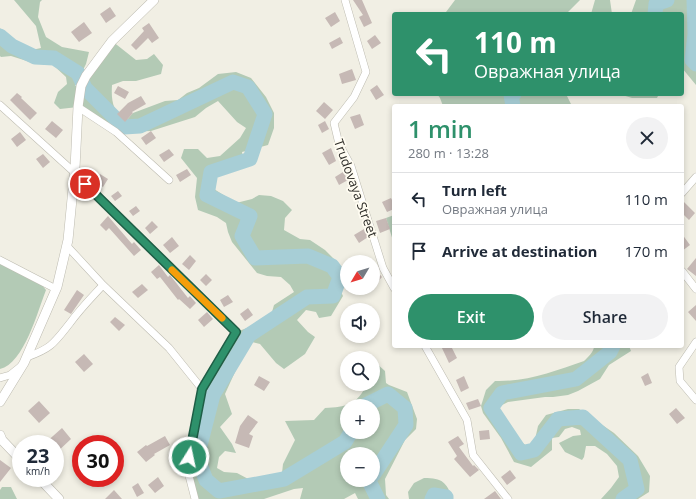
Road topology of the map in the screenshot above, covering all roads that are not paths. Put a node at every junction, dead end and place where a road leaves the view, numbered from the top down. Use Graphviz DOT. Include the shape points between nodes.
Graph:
graph roads {
  1 [pos="154,0"];
  2 [pos="345,0"];
  3 [pos="0,105"];
  4 [pos="78,107"];
  5 [pos="75,173"];
  6 [pos="696,177"];
  7 [pos="169,180"];
  8 [pos="684,191"];
  9 [pos="67,246"];
  10 [pos="0,260"];
  11 [pos="684,274"];
  12 [pos="392,284"];
  13 [pos="103,285"];
  14 [pos="56,289"];
  15 [pos="696,289"];
  16 [pos="696,342"];
  17 [pos="426,348"];
  18 [pos="25,360"];
  19 [pos="0,378"];
  20 [pos="202,389"];
  21 [pos="0,393"];
  22 [pos="696,400"];
  23 [pos="0,402"];
  24 [pos="1,438"];
  25 [pos="12,450"];
  26 [pos="48,487"];
  27 [pos="59,499"];
  28 [pos="194,499"];
  29 [pos="508,499"];
  1 -- 4 [label="street" via="112,41 86,76 81,86"];
  2 -- 12 [label="street, Trudovaya Street" via="366,72 354,98 334,123 339,144 351,166 384,268"];
  3 -- 5 [label="street"];
  4 -- 5 [label="street"];
  4 -- 7 [label="street" via="116,132"];
  5 -- 9 [label="street"];
  5 -- 20 [label="street" via="236,332"];
  6 -- 8 [label="street"];
  9 -- 13 [label="street"];
  9 -- 14 [label="street"];
  10 -- 14 [label="street"];
  11 -- 15 [label="street"];
  13 -- 18 [label="street" via="53,344"];
  13 -- 20 [label="street" via="169,348"];
  14 -- 18 [label="street"];
  16 -- 22 [label="street" via="679,367 680,381"];
  17 -- 29 [label="street" via="467,420 473,455"];
  18 -- 19 [label="street" via="10,375"];
  18 -- 21 [label="street"];
  18 -- 23 [label="street"];
  20 -- 28 [label="street" via="187,468"];
  24 -- 25 [label="street"];
  26 -- 27 [label="street"];
}
